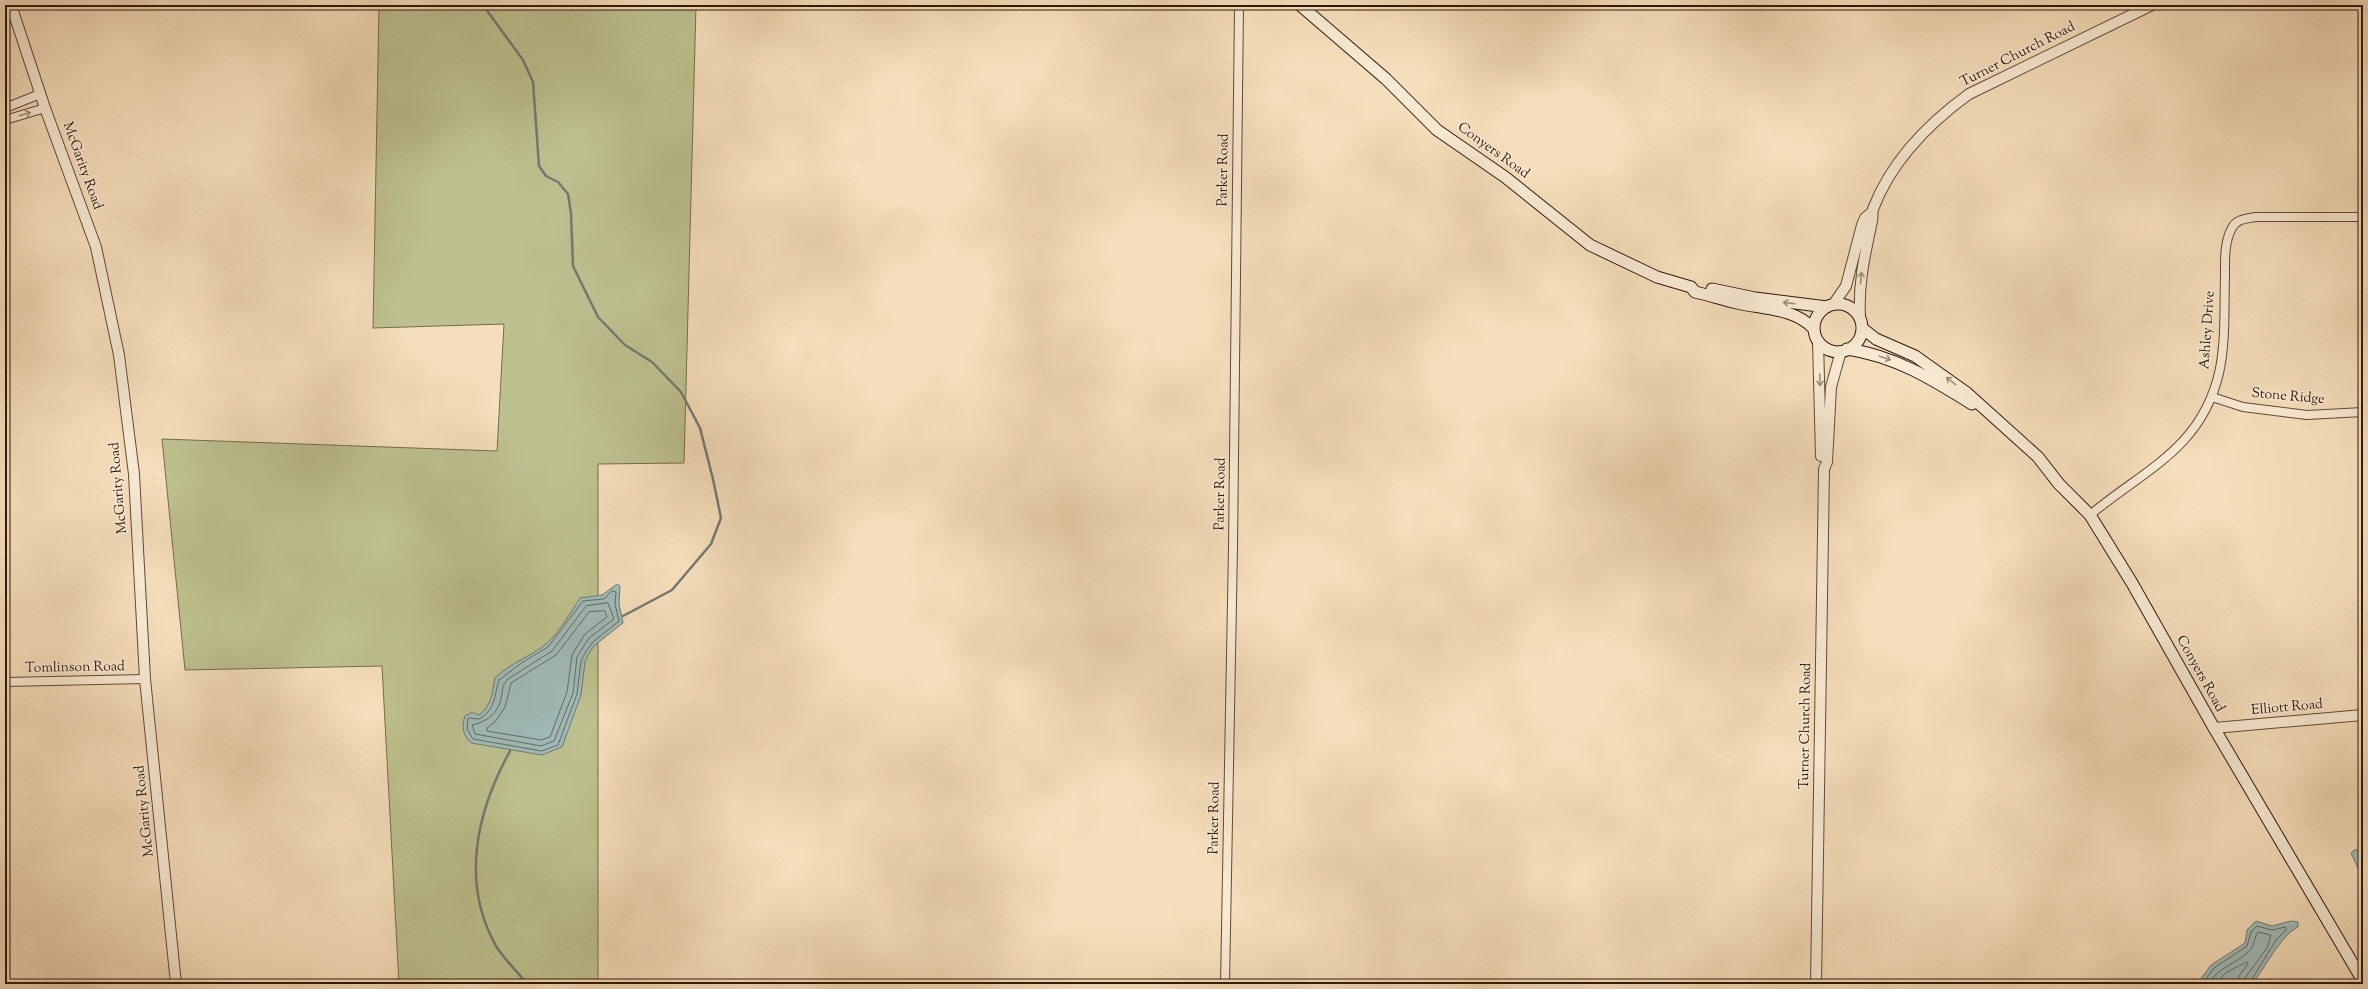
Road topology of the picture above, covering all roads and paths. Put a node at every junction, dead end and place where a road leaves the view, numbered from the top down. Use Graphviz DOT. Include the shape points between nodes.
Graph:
graph roads {
  1 [pos="11,5"];
  2 [pos="1239,5"];
  3 [pos="1300,5"];
  4 [pos="2152,5"];
  5 [pos="40,94"];
  6 [pos="5,108"];
  7 [pos="45,108"];
  8 [pos="5,120"];
  9 [pos="1872,212"];
  10 [pos="2363,217"];
  11 [pos="1691,288"];
  12 [pos="1830,306"];
  13 [pos="1861,322"];
  14 [pos="1814,329"];
  15 [pos="1818,341"];
  16 [pos="1844,350"];
  17 [pos="2212,397"];
  18 [pos="1980,407"];
  19 [pos="2363,412"];
  20 [pos="1824,469"];
  21 [pos="2090,515"];
  22 [pos="146,679"];
  23 [pos="5,682"];
  24 [pos="2363,715"];
  25 [pos="2214,728"];
  26 [pos="2363,981"];
  27 [pos="176,984"];
  28 [pos="1225,984"];
  29 [pos="1816,984"];
  1 -- 5 [label="street, McGarity Road"];
  2 -- 28 [label="street, Parker Road"];
  3 -- 11 [label="main road, Conyers Road" via="1386,79 1436,130 1505,177 1590,245 1657,276"];
  4 -- 9 [label="street, Turner Church Road" via="1969,94 1948,109 1916,141 1893,172"];
  5 -- 6 [label="street"];
  5 -- 7 [label="street, McGarity Road"];
  8 -- 7 [label="street, one-way"];
  7 -- 22 [label="street, McGarity Road" via="96,247 120,355 134,474"];
  9 -- 12 [label="street, Turner Church Road" via="1862,225 1846,286"];
  13 -- 9 [label="street, Turner Church Road, one-way" via="1862,269"];
  10 -- 17 [label="street, Ashley Drive" via="2255,217 2240,220 2232,227 2225,260 2220,371"];
  12 -- 11 [label="main road, Conyers Road, one-way" via="1755,298 1698,286"];
  11 -- 14 [label="main road, Conyers Road" via="1696,292 1736,303 1792,314"];
  12 -- 13 [label="main road" via="1849,306"];
  12 -- 14 [label="main road" via="1817,316"];
  13 -- 16 [label="main road" via="1858,341"];
  18 -- 13 [label="main road, Conyers Road, one-way" via="1977,401 1934,368 1915,356 1876,339"];
  14 -- 15 [label="main road"];
  15 -- 16 [label="main road" via="1826,348"];
  15 -- 20 [label="street, Turner Church Road, one-way" via="1821,464"];
  16 -- 18 [label="main road, Conyers Road, one-way" via="1879,356 1908,367 1973,406"];
  16 -- 20 [label="street, Turner Church Road" via="1831,387 1827,462"];
  17 -- 19 [label="street, Stone Ridge" via="2243,407 2307,415"];
  17 -- 21 [label="street, Ashley Drive" via="2200,421 2184,443"];
  18 -- 21 [label="main road, Conyers Road" via="2038,457 2059,484"];
  20 -- 29 [label="street, Turner Church Road"];
  21 -- 25 [label="main road, Conyers Road" via="2132,583"];
  22 -- 23 [label="street, Tomlinson Road"];
  22 -- 27 [label="street, McGarity Road"];
  24 -- 25 [label="street, Elliott Road"];
  25 -- 26 [label="main road, Conyers Road"];
}
